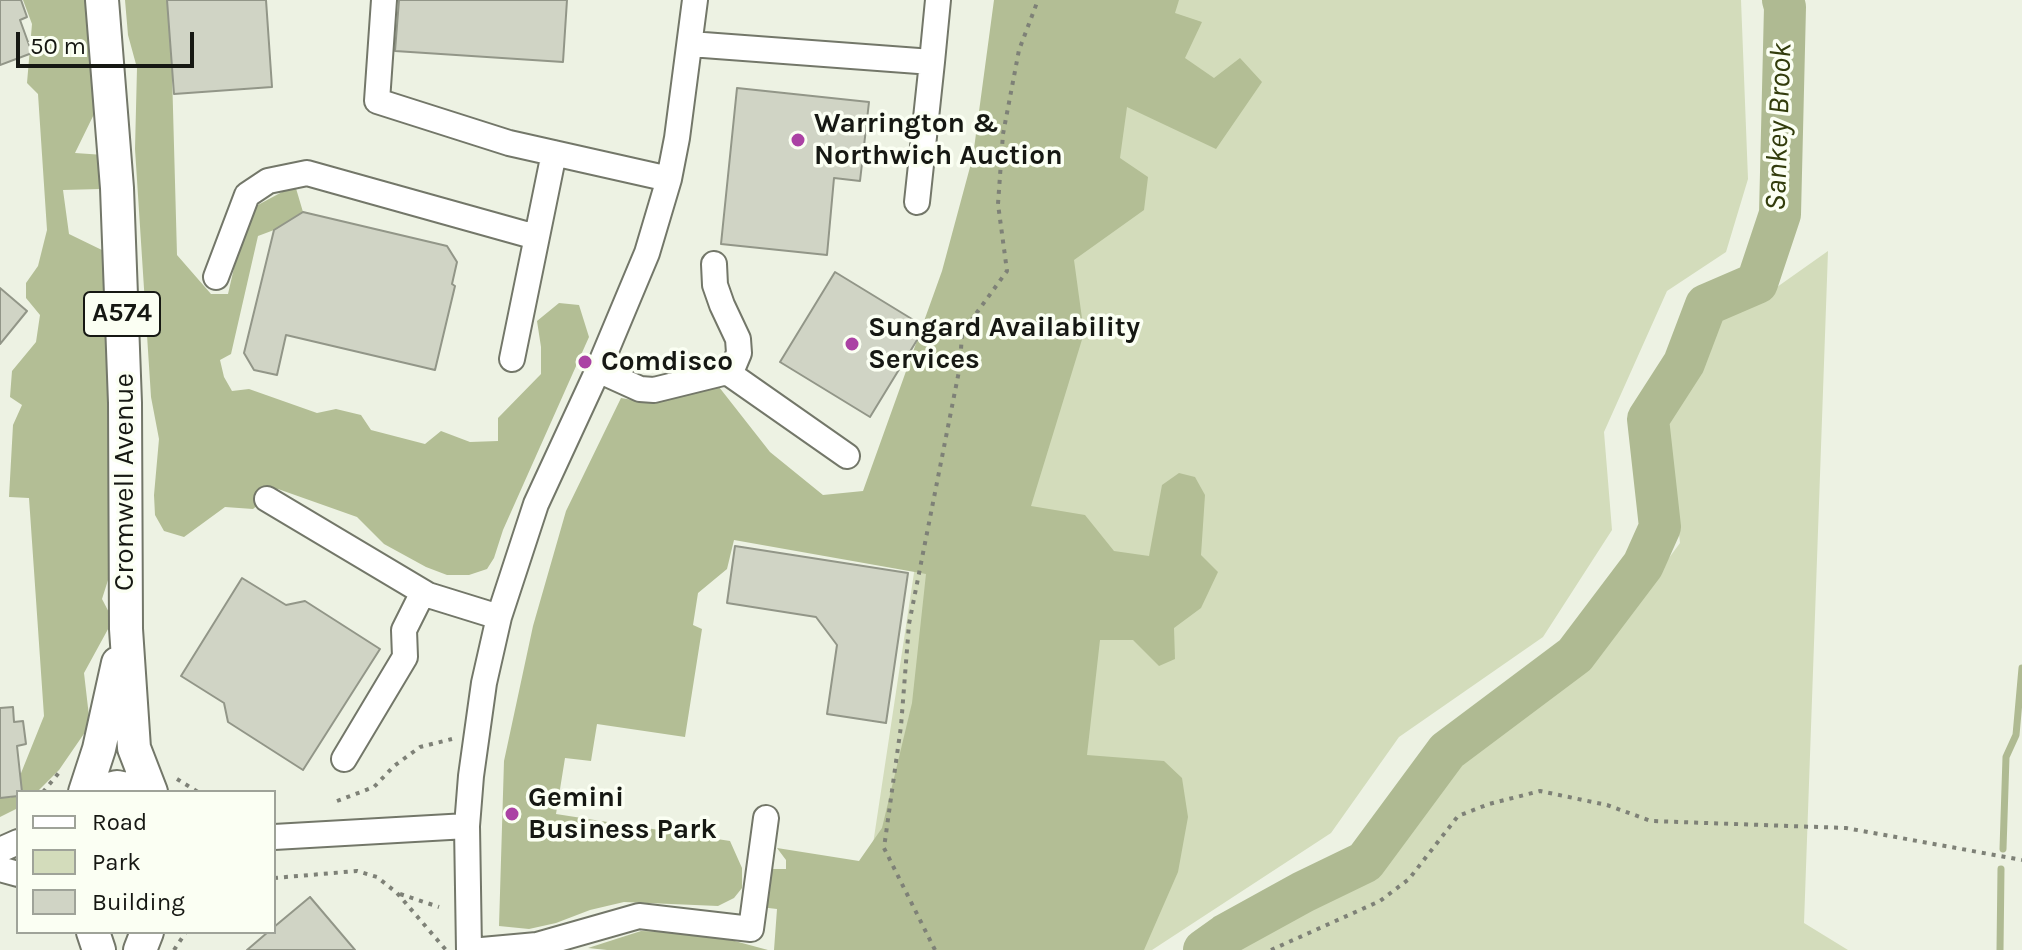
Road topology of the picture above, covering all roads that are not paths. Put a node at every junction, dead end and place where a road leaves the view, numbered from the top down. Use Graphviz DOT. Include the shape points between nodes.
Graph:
graph roads {
  1 [pos="102,0"];
  2 [pos="384,0"];
  3 [pos="695,0"];
  4 [pos="938,0"];
  5 [pos="690,44"];
  6 [pos="932,62"];
  7 [pos="554,153"];
  8 [pos="669,179"];
  9 [pos="917,202"];
  10 [pos="536,237"];
  11 [pos="714,264"];
  12 [pos="216,277"];
  13 [pos="512,359"];
  14 [pos="598,370"];
  15 [pos="727,372"];
  16 [pos="847,456"];
  17 [pos="267,499"];
  18 [pos="423,592"];
  19 [pos="499,617"];
  20 [pos="126,629"];
  21 [pos="344,759"];
  22 [pos="86,790"];
  23 [pos="105,790"];
  24 [pos="131,790"];
  25 [pos="150,790"];
  26 [pos="766,818"];
  27 [pos="467,826"];
  28 [pos="276,837"];
  29 [pos="469,950"];
  30 [pos="482,950"];
  1 -- 20 [label="main road, Cromwell Avenue / A574" via="117,188"];
  2 -- 7 [label="street" via="377,101"];
  3 -- 5 [label="street"];
  4 -- 6 [label="street"];
  5 -- 6 [label="street"];
  5 -- 8 [label="street"];
  6 -- 9 [label="street"];
  7 -- 8 [label="street"];
  7 -- 10 [label="street"];
  8 -- 14 [label="street" via="647,253"];
  10 -- 12 [label="street" via="307,173 268,181 247,195"];
  10 -- 13 [label="street"];
  11 -- 15 [label="street" via="715,285 738,339 739,353"];
  14 -- 15 [label="street" via="654,390"];
  14 -- 19 [label="street" via="536,504"];
  15 -- 16 [label="street"];
  17 -- 18 [label="street"];
  18 -- 19 [label="street"];
  18 -- 21 [label="street" via="404,630 405,657"];
  19 -- 27 [label="street" via="474,738"];
  20 -- 22 [label="main road, Cromwell Avenue / A574"];
  20 -- 25 [label="main road, Cromwell Avenue / A574" via="134,748"];
  23 -- 24 [label="main road"];
  26 -- 30 [label="street" via="751,929 639,916 537,945"];
  27 -- 28 [label="street"];
  27 -- 29 [label="street"];
}
